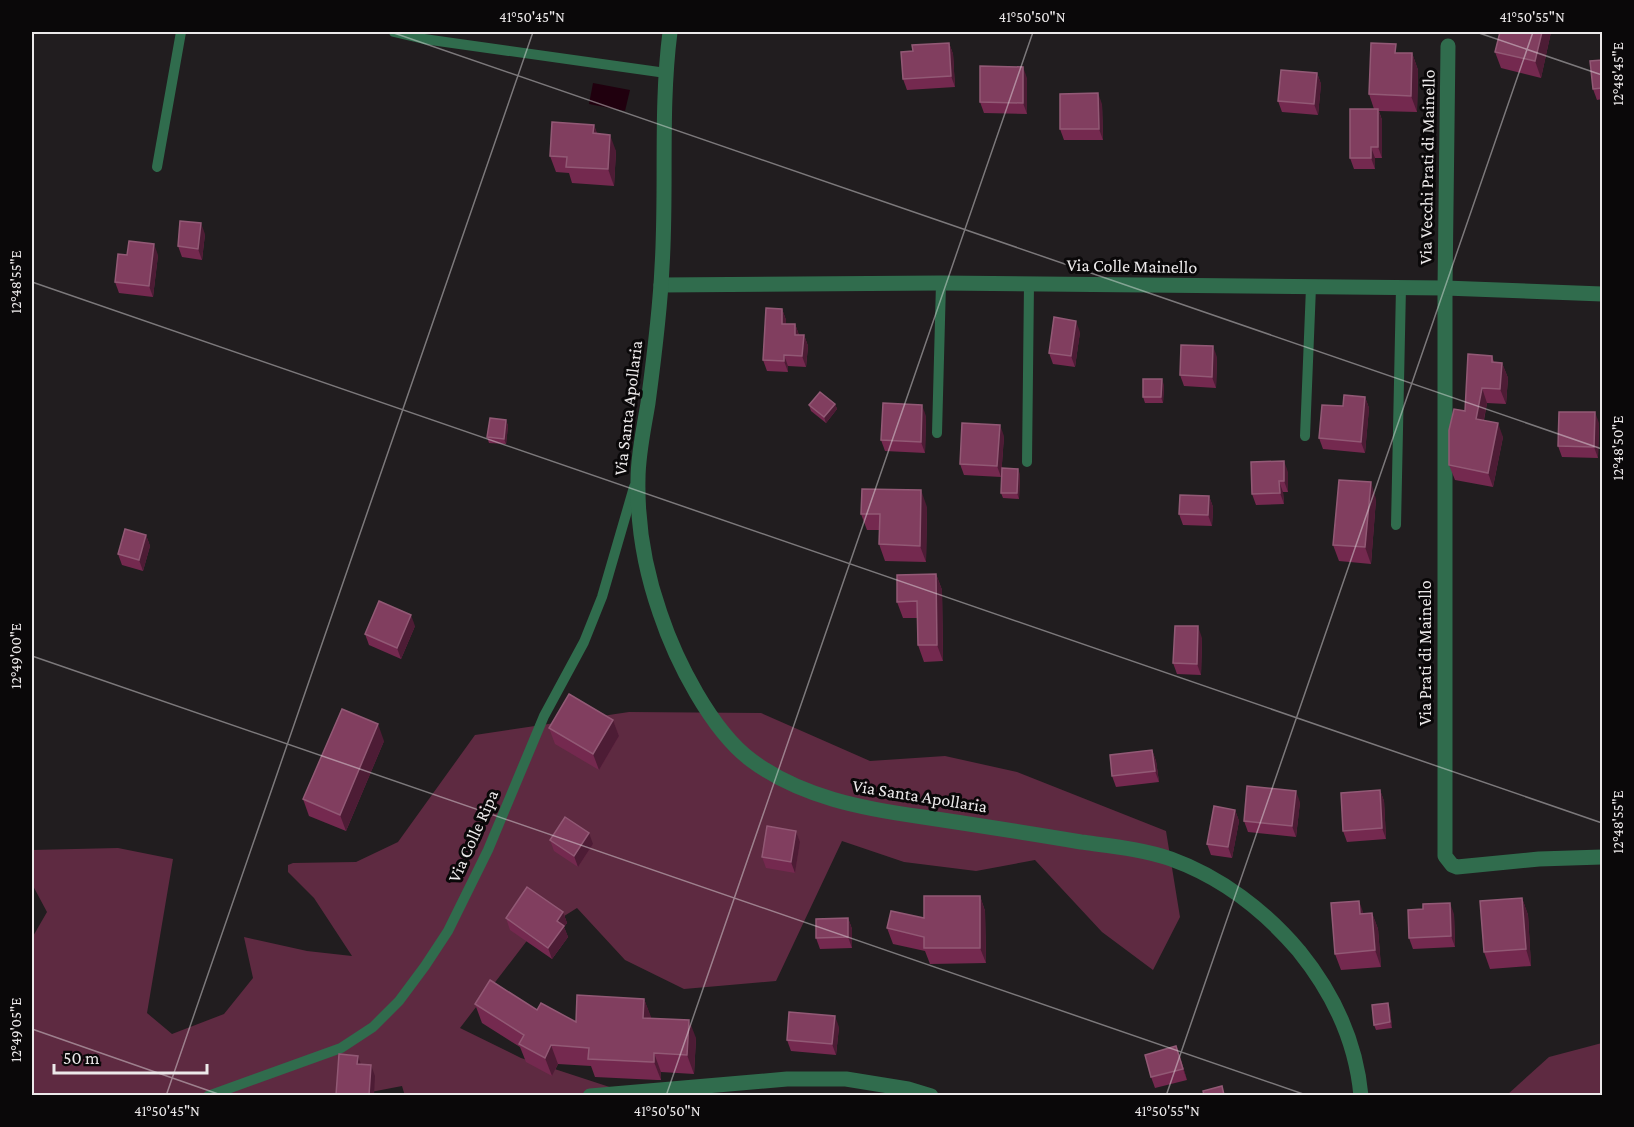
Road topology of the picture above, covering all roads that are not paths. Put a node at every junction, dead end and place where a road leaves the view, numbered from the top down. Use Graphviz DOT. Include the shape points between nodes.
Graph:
graph roads {
  1 [pos="181,32"];
  2 [pos="394,32"];
  3 [pos="670,32"];
  4 [pos="1448,46"];
  5 [pos="666,73"];
  6 [pos="158,166"];
  7 [pos="941,283"];
  8 [pos="1029,284"];
  9 [pos="661,285"];
  10 [pos="1311,287"];
  11 [pos="1401,288"];
  12 [pos="1445,288"];
  13 [pos="1602,294"];
  14 [pos="937,433"];
  15 [pos="1305,436"];
  16 [pos="1027,462"];
  17 [pos="638,475"];
  18 [pos="1396,525"];
  19 [pos="1602,857"];
  20 [pos="208,1095"];
  21 [pos="590,1095"];
  22 [pos="931,1095"];
  23 [pos="1361,1095"];
  1 -- 6 [label="lane"];
  2 -- 5 [label="lane"];
  3 -- 5 [label="street, Via Santa Apollaria"];
  4 -- 12 [label="street, Via Vecchi Prati di Mainello"];
  5 -- 9 [label="street, Via Santa Apollaria"];
  7 -- 8 [label="street, Via Colle Mainello"];
  7 -- 9 [label="street, Via Colle Mainello"];
  7 -- 14 [label="lane"];
  8 -- 10 [label="street, Via Colle Mainello"];
  8 -- 16 [label="lane"];
  9 -- 17 [label="street, Via Santa Apollaria"];
  10 -- 11 [label="street, Via Colle Mainello"];
  10 -- 15 [label="lane"];
  11 -- 12 [label="street, Via Colle Mainello"];
  11 -- 18 [label="lane"];
  12 -- 13 [label="street, Via Colle Mainello"];
  12 -- 19 [label="street, Via Prati di Mainello" via="1445,856 1457,867"];
  17 -- 20 [label="lane, Via Colle Ripa" via="602,597 584,642 544,716 488,850 448,931 424,966 399,1001 373,1027 341,1048"];
  17 -- 23 [label="street, Via Santa Apollaria" via="644,556 663,623 702,701 744,754 804,790 840,802 1117,847 1169,858 1211,878 1278,926 1307,962 1331,998 1349,1036"];
  21 -- 22 [label="street" via="787,1079 846,1079"];
}
